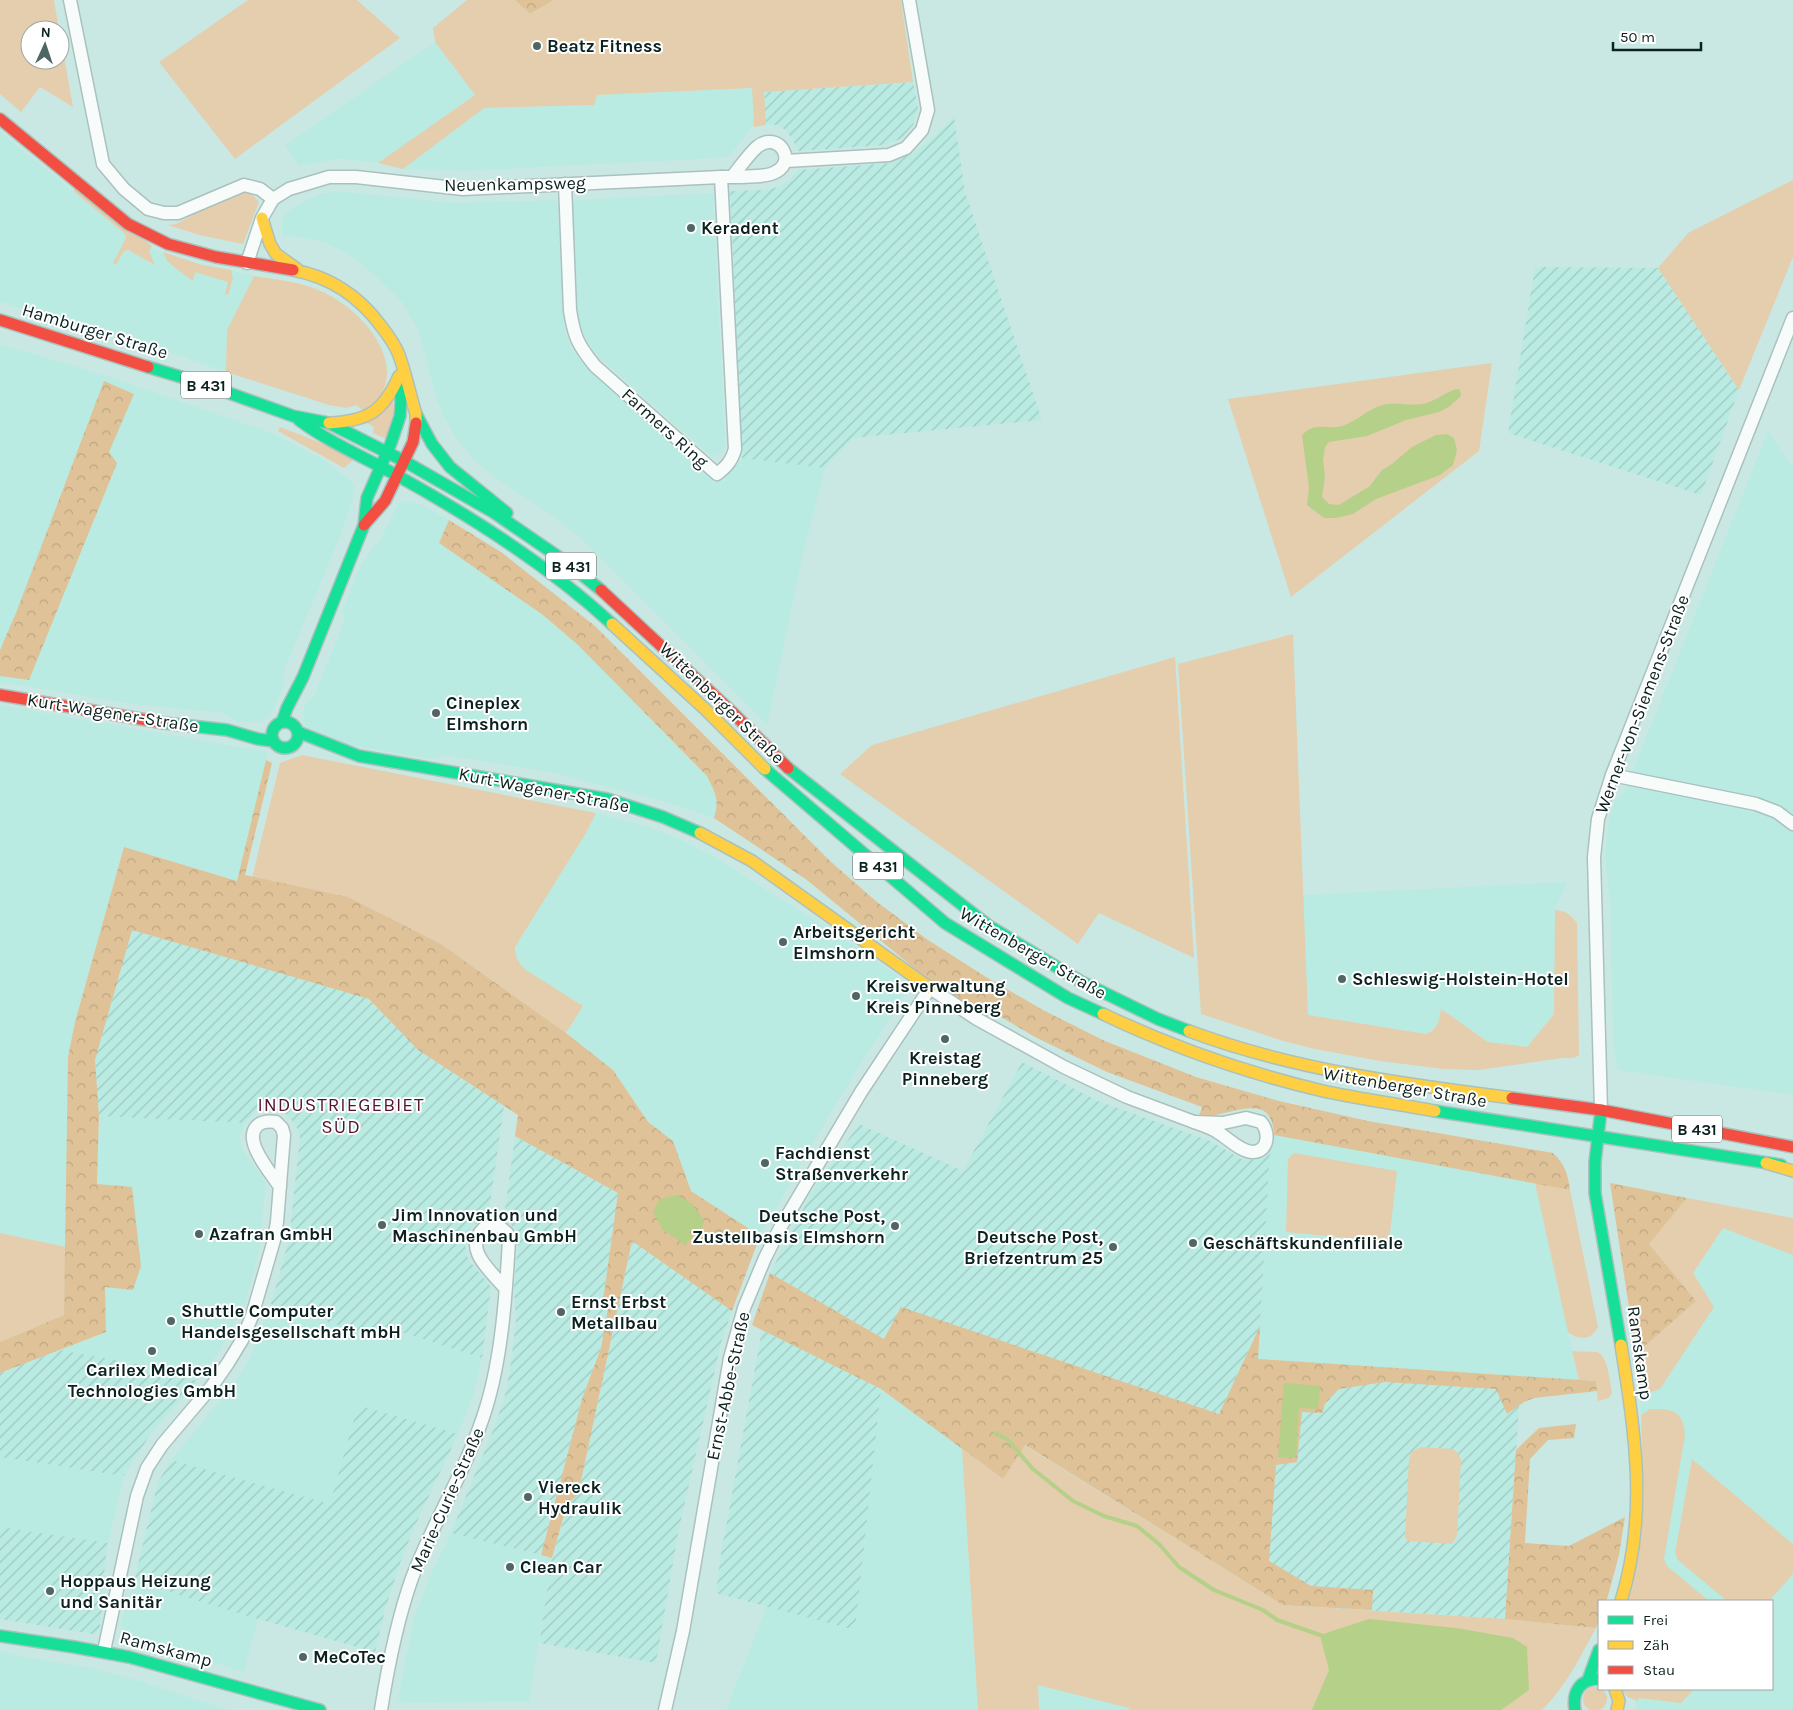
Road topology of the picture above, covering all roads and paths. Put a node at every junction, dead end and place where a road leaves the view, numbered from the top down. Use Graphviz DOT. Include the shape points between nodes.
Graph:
graph roads {
  1 [pos="70,0"];
  2 [pos="908,0"];
  3 [pos="0,119"];
  4 [pos="786,161"];
  5 [pos="726,177"];
  6 [pos="565,184"];
  7 [pos="273,199"];
  8 [pos="262,218"];
  9 [pos="247,263"];
  10 [pos="302,272"];
  11 [pos="1793,318"];
  12 [pos="0,320"];
  13 [pos="382,328"];
  14 [pos="399,375"];
  15 [pos="416,414"];
  16 [pos="293,416"];
  17 [pos="329,423"];
  18 [pos="388,453"];
  19 [pos="404,461"];
  20 [pos="381,467"];
  21 [pos="397,475"];
  22 [pos="364,525"];
  23 [pos="539,542"];
  24 [pos="0,695"];
  25 [pos="287,727"];
  26 [pos="227,730"];
  27 [pos="273,741"];
  28 [pos="294,744"];
  29 [pos="351,753"];
  30 [pos="1612,775"];
  31 [pos="1793,824"];
  32 [pos="930,988"];
  33 [pos="1601,1110"];
  34 [pos="1194,1122"];
  35 [pos="1598,1137"];
  36 [pos="1793,1147"];
  37 [pos="1766,1163"];
  38 [pos="1793,1167"];
  39 [pos="1793,1171"];
  40 [pos="280,1187"];
  41 [pos="505,1288"];
  42 [pos="1621,1600"];
  43 [pos="0,1636"];
  44 [pos="104,1652"];
  45 [pos="1598,1653"];
  46 [pos="1594,1679"];
  47 [pos="1615,1690"];
  48 [pos="1573,1708"];
  49 [pos="320,1710"];
  50 [pos="381,1710"];
  51 [pos="665,1710"];
  52 [pos="1617,1710"];
  1 -- 7 [label="street" via="103,164 124,189 148,209 164,213 178,213 244,185 260,188"];
  2 -- 4 [label="street" via="928,110 922,130 906,148 889,155"];
  3 -- 9 [label="main road" via="128,224 168,244"];
  4 -- 5 [label="street, Neuenkampsweg" via="783,167 771,174"];
  4 -- 5 [label="street" via="785,151 778,144 768,142 758,146"];
  5 -- 6 [label="street, Neuenkampsweg"];
  5 -- 6 [label="street, Farmers Ring" via="735,449 733,458 717,474 595,366 580,347 572,330 570,310"];
  6 -- 7 [label="street, Neuenkampsweg" via="463,189 329,177 289,189"];
  7 -- 8 [label="street"];
  8 -- 9 [label="street"];
  8 -- 10 [label="main road" via="276,254"];
  9 -- 10 [label="main road"];
  10 -- 13 [label="main road" via="350,293 369,310"];
  11 -- 30 [label="street, Werner-von-Siemens-Straße"];
  12 -- 16 [label="main road, Hamburger Straße / B 431" via="192,380"];
  13 -- 14 [label="main road"];
  13 -- 15 [label="main road" via="399,354"];
  14 -- 17 [label="main road" via="392,392 370,417"];
  14 -- 18 [label="main road" via="401,417"];
  15 -- 19 [label="main road" via="413,442"];
  15 -- 23 [label="main road" via="435,449 450,466"];
  16 -- 17 [label="main road, Hamburger Straße / B 431"];
  16 -- 20 [label="main road, Hamburger Straße / B 431" via="321,436"];
  17 -- 18 [label="main road, Hamburger Straße / B 431"];
  18 -- 19 [label="main road, Hamburger Straße / B 431"];
  18 -- 20 [label="main road"];
  19 -- 21 [label="main road"];
  19 -- 23 [label="main road, Wittenberger Straße / B 431"];
  20 -- 21 [label="main road, Wittenberger Straße / B 431"];
  20 -- 22 [label="main road" via="366,500"];
  21 -- 22 [label="main road" via="384,501"];
  21 -- 35 [label="main road, Wittenberger Straße / B 431" via="479,523 586,600 705,709 774,778 945,923 1068,998 1149,1036 1208,1058 1324,1091"];
  22 -- 25 [label="main road" via="303,677 287,708"];
  23 -- 33 [label="main road, Wittenberger Straße / B 431" via="602,592 793,772 989,926 1080,981 1158,1019 1268,1056 1434,1088"];
  24 -- 26 [label="main road, Kurt-Wagener-Straße" via="158,722"];
  25 -- 26 [label="main road, Kurt-Wagener-Straße"];
  25 -- 27 [label="main road" via="271,734"];
  25 -- 28 [label="main road" via="297,739"];
  25 -- 29 [label="main road, Kurt-Wagener-Straße"];
  26 -- 27 [label="main road, Kurt-Wagener-Straße"];
  27 -- 28 [label="main road, Kurt-Wagener-Straße" via="283,748"];
  28 -- 29 [label="main road, Kurt-Wagener-Straße"];
  29 -- 32 [label="main road, Kurt-Wagener-Straße" via="607,799 688,827 752,861"];
  30 -- 31 [label="street" via="1761,805"];
  30 -- 33 [label="street, Werner-von-Siemens-Straße" via="1598,819 1594,857"];
  32 -- 34 [label="street, Kurt-Wagener-Straße" via="984,1024 1064,1068 1126,1097"];
  32 -- 51 [label="street, Ernst-Abbe-Straße" via="861,1092 785,1220 744,1308 730,1358 683,1632"];
  33 -- 35 [label="main road, Ramskamp"];
  33 -- 36 [label="main road, Wittenberger Straße / B 431"];
  34 -- 34 [label="street, Kurt-Wagener-Straße" via="1249,1151 1258,1150 1267,1141 1266,1127 1255,1119"];
  35 -- 37 [label="main road, Wittenberger Straße / B 431"];
  35 -- 42 [label="main road, Ramskamp" via="1595,1193 1636,1453 1634,1545 1630,1575"];
  37 -- 38 [label="main road, Wittenberger Straße / B 431"];
  37 -- 39 [label="main road"];
  40 -- 40 [label="street" via="284,1132 276,1122 264,1122 255,1128 253,1145"];
  40 -- 44 [label="street" via="273,1247 242,1340 212,1386 159,1450 147,1468 136,1496"];
  41 -- 50 [label="street, Marie-Curie-Straße" via="498,1353 486,1409 401,1610"];
  43 -- 44 [label="main road, Ramskamp"];
  44 -- 49 [label="main road, Ramskamp"];
  45 -- 46 [label="main road" via="1592,1672"];
  46 -- 48 [label="main road" via="1576,1690"];
  47 -- 52 [label="main road" via="1619,1701"];
}
